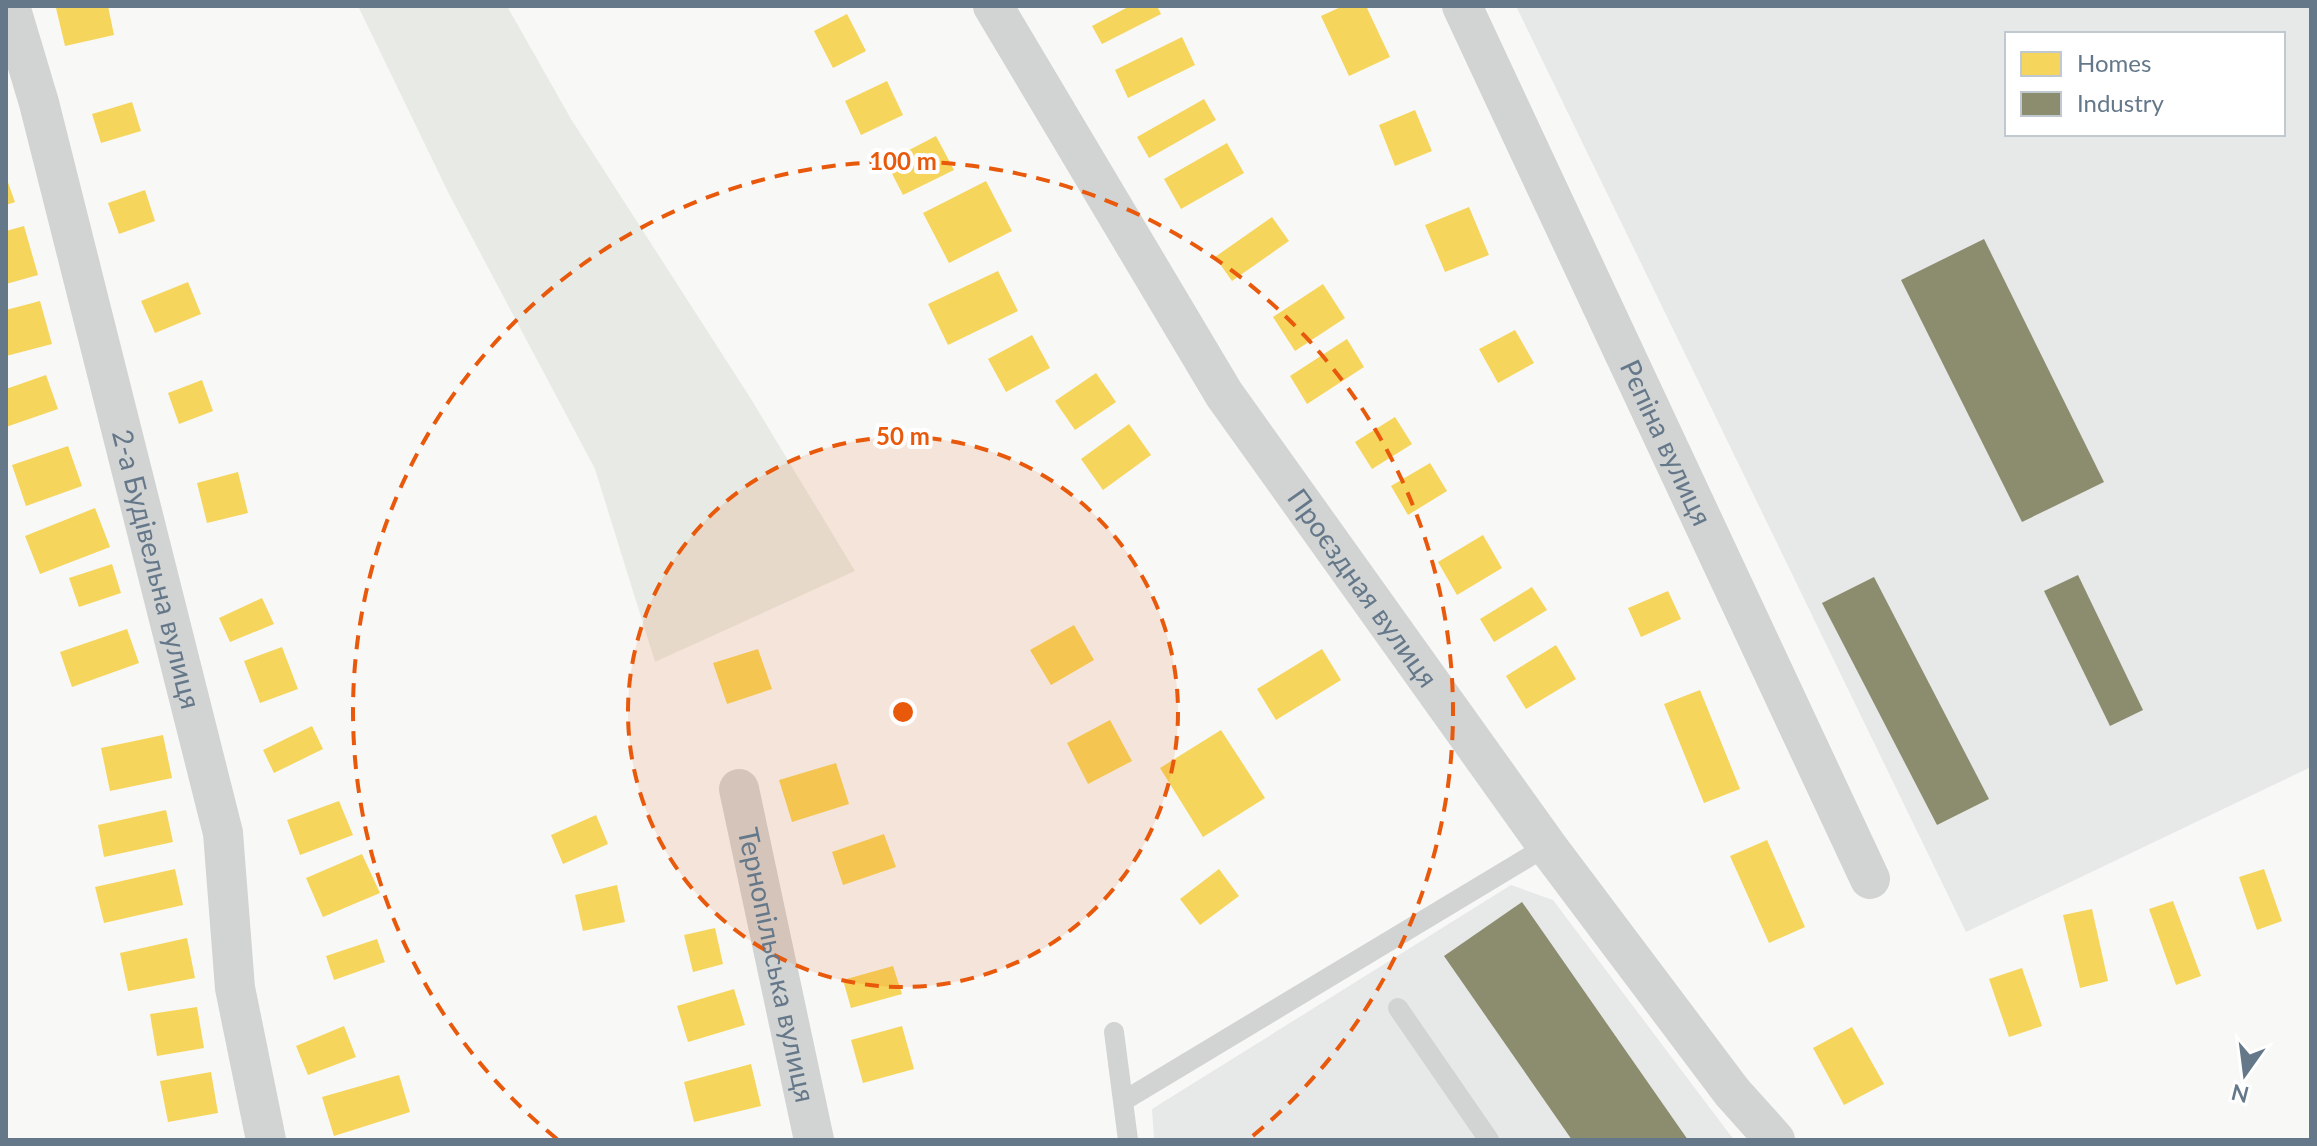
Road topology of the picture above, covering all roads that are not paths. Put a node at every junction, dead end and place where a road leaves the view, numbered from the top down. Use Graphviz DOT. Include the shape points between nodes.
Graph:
graph roads {
  1 [pos="10,6"];
  2 [pos="993,6"];
  3 [pos="1462,6"];
  4 [pos="739,789"];
  5 [pos="1547,846"];
  6 [pos="1870,879"];
  7 [pos="1398,1008"];
  8 [pos="1114,1032"];
  9 [pos="1125,1100"];
  10 [pos="266,1140"];
  11 [pos="814,1140"];
  12 [pos="1128,1140"];
  13 [pos="1489,1140"];
  14 [pos="1775,1140"];
  1 -- 10 [label="street, 2-а Будівельна вулиця" via="223,833 235,988"];
  2 -- 5 [label="street, Проєздная вулиця" via="1224,394"];
  3 -- 6 [label="street, Рєпіна вулиця"];
  4 -- 11 [label="street, Тернопільська вулиця"];
  5 -- 9 [label="lane"];
  5 -- 14 [label="street, Проєздная вулиця" via="1732,1092"];
  7 -- 13 [label="lane"];
  8 -- 9 [label="lane"];
  9 -- 12 [label="lane"];
}
